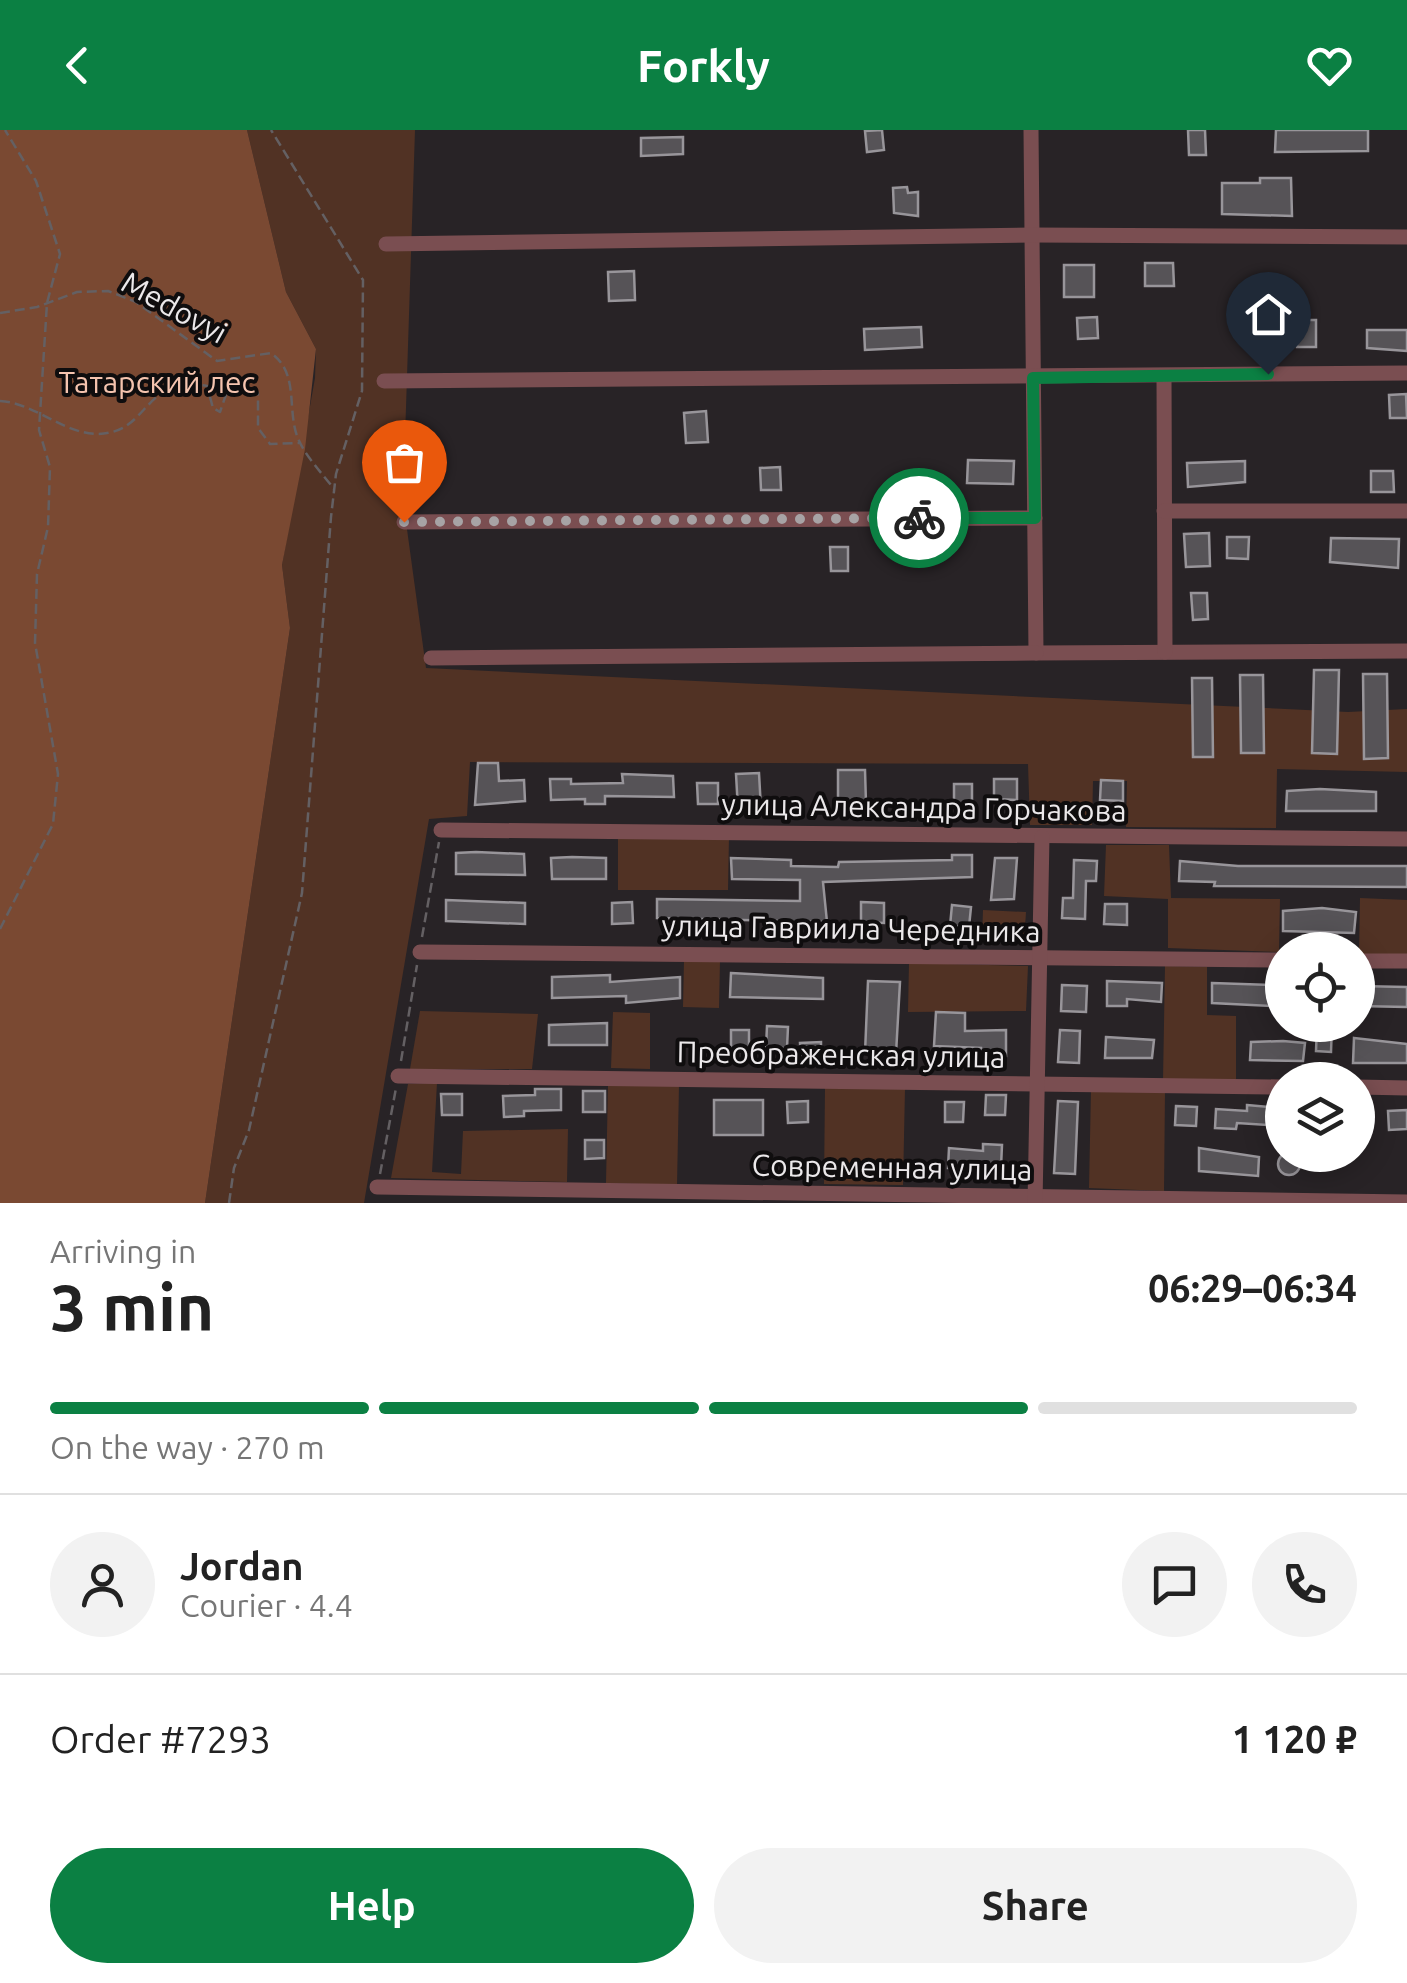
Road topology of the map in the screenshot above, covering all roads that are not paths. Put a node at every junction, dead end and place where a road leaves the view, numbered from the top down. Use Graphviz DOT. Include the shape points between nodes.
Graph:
graph roads {
  1 [pos="1030,130"];
  2 [pos="1032,235"];
  3 [pos="1407,236"];
  4 [pos="386,244"];
  5 [pos="1407,372"];
  6 [pos="1164,376"];
  7 [pos="1033,378"];
  8 [pos="384,381"];
  9 [pos="1407,511"];
  10 [pos="1164,512"];
  11 [pos="1035,518"];
  12 [pos="404,522"];
  13 [pos="1407,650"];
  14 [pos="1164,652"];
  15 [pos="1036,653"];
  16 [pos="431,658"];
  17 [pos="441,830"];
  18 [pos="1042,836"];
  19 [pos="1407,839"];
  20 [pos="420,952"];
  21 [pos="1040,958"];
  22 [pos="1265,960"];
  23 [pos="1375,960"];
  24 [pos="1407,961"];
  25 [pos="398,1076"];
  26 [pos="1037,1086"];
  27 [pos="1265,1087"];
  28 [pos="1375,1088"];
  29 [pos="1407,1088"];
  30 [pos="377,1187"];
  31 [pos="1036,1200"];
  32 [pos="1407,1202"];
  1 -- 2 [label="street"];
  2 -- 3 [label="street"];
  2 -- 4 [label="street"];
  2 -- 7 [label="street"];
  5 -- 6 [label="street"];
  6 -- 7 [label="street"];
  6 -- 10 [label="street"];
  7 -- 8 [label="street"];
  7 -- 11 [label="street"];
  9 -- 10 [label="street"];
  10 -- 14 [label="street"];
  11 -- 12 [label="street"];
  11 -- 15 [label="street"];
  13 -- 14 [label="street"];
  14 -- 15 [label="street"];
  15 -- 16 [label="street"];
  17 -- 18 [label="street, улица Александра Горчакова"];
  18 -- 19 [label="street, улица Александра Горчакова"];
  18 -- 21 [label="street"];
  20 -- 21 [label="street, улица Гавриила Чередника"];
  21 -- 22 [label="street, улица Гавриила Чередника"];
  21 -- 26 [label="street"];
  23 -- 24 [label="street"];
  25 -- 26 [label="street, Преображенская улица"];
  26 -- 27 [label="street, Преображенская улица"];
  26 -- 31 [label="street"];
  28 -- 29 [label="street"];
  30 -- 31 [label="street, Современная улица"];
  31 -- 32 [label="street, Современная улица"];
}
